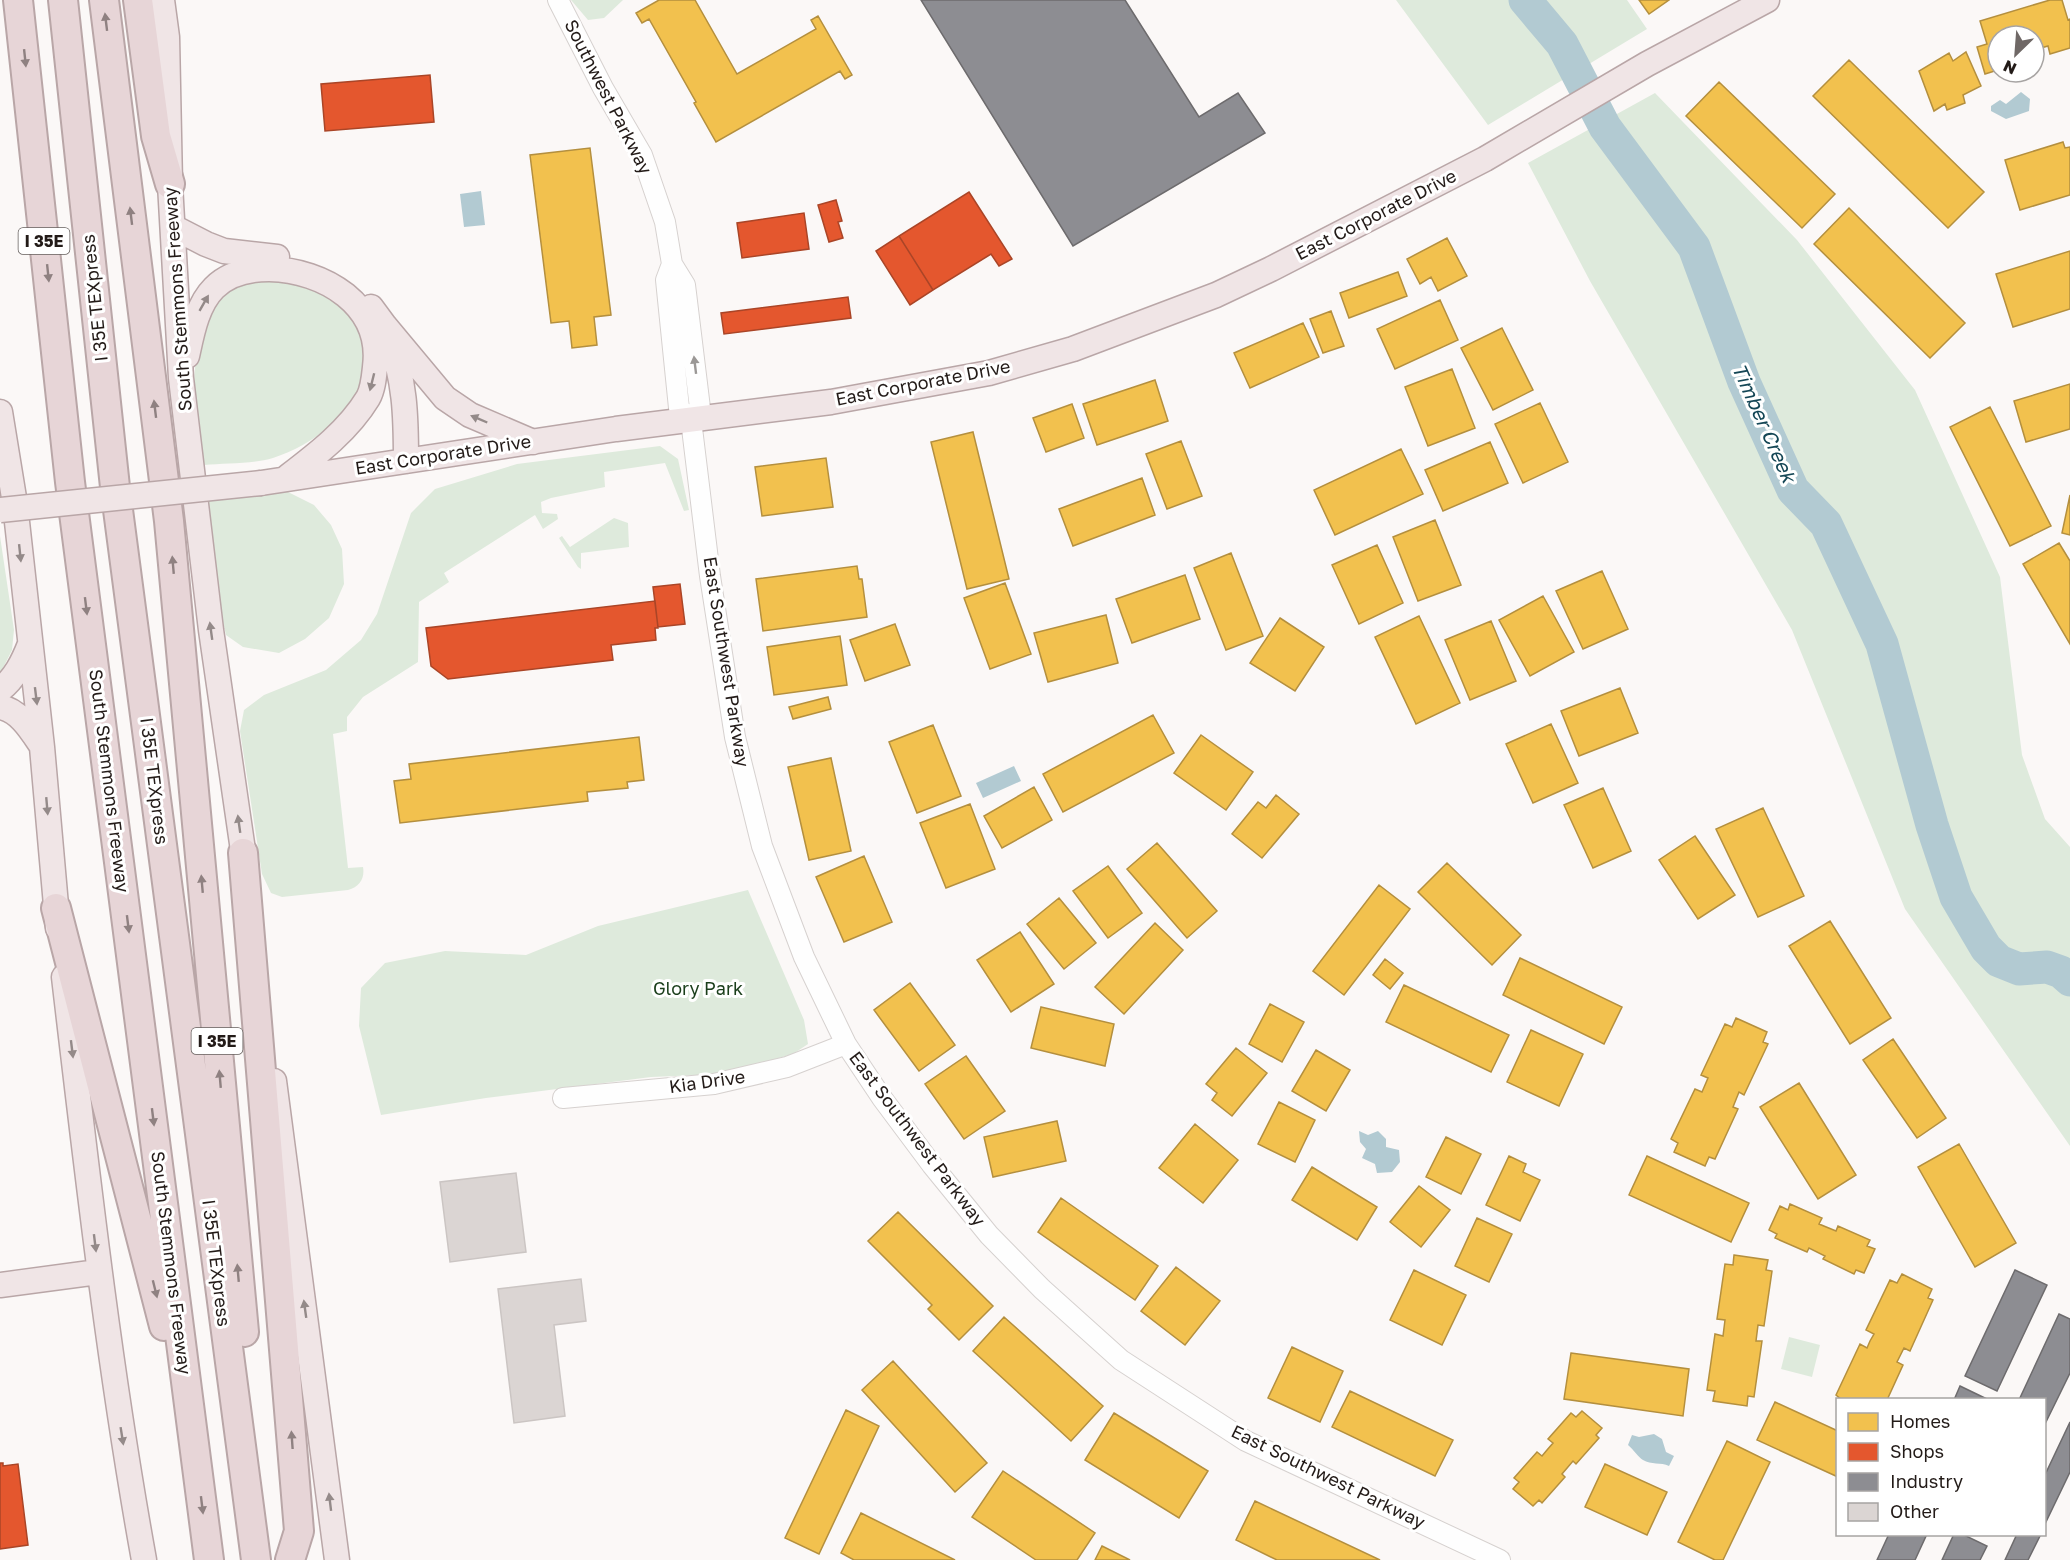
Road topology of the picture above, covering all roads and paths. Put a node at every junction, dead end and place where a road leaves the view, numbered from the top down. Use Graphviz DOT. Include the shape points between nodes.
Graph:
graph roads {
  1 [pos="18,0"];
  2 [pos="63,0"];
  3 [pos="104,0"];
  4 [pos="138,0"];
  5 [pos="162,0"];
  6 [pos="558,0"];
  7 [pos="1767,0"];
  8 [pos="170,184"];
  9 [pos="172,227"];
  10 [pos="385,326"];
  11 [pos="182,378"];
  12 [pos="0,412"];
  13 [pos="691,420"];
  14 [pos="533,442"];
  15 [pos="406,461"];
  16 [pos="285,479"];
  17 [pos="0,510"];
  18 [pos="30,645"];
  19 [pos="0,690"];
  20 [pos="0,707"];
  21 [pos="42,747"];
  22 [pos="243,853"];
  23 [pos="56,908"];
  24 [pos="846,1044"];
  25 [pos="563,1098"];
  26 [pos="98,1272"];
  27 [pos="0,1285"];
  28 [pos="196,1450"];
  29 [pos="144,1560"];
  30 [pos="209,1560"];
  31 [pos="256,1560"];
  32 [pos="274,1560"];
  33 [pos="290,1560"];
  34 [pos="337,1560"];
  35 [pos="1500,1560"];
  1 -- 28 [label="highway, South Stemmons Freeway / I 35E, one-way" via="70,482"];
  2 -- 31 [label="highway, I 35E TEXpress" via="116,487"];
  32 -- 3 [label="highway, South Stemmons Freeway / I 35E, one-way" via="243,1317 169,521"];
  4 -- 8 [label="highway" via="156,136"];
  5 -- 8 [label="main road, South Stemmons Freeway" via="167,37"];
  6 -- 13 [label="street, Southwest Parkway" via="642,154 665,222 672,264 685,285 700,408"];
  7 -- 13 [label="main road, East Corporate Drive" via="1647,64 1485,159 1216,295 1073,349 989,373 831,402"];
  8 -- 9 [label="main road, South Stemmons Freeway"];
  9 -- 10 [label="main road" via="224,251 290,258 331,271 358,292"];
  9 -- 11 [label="main road, South Stemmons Freeway"];
  14 -- 10 [label="main road, one-way" via="456,407"];
  10 -- 15 [label="main road" via="403,385"];
  11 -- 16 [label="main road, one-way" via="200,309 213,288 225,279 255,269 284,269 309,274 346,294 373,331 377,353 374,380 368,397 340,433"];
  22 -- 11 [label="main road, South Stemmons Freeway, one-way" via="211,630"];
  12 -- 18 [label="main road, one-way" via="15,504"];
  13 -- 14 [label="main road, East Corporate Drive"];
  13 -- 24 [label="street, East Southwest Parkway" via="735,738 762,846 804,957"];
  14 -- 15 [label="main road, East Corporate Drive"];
  15 -- 16 [label="main road, East Corporate Drive"];
  16 -- 17 [label="main road, East Corporate Drive, bridge"];
  18 -- 19 [label="main road" via="10,682"];
  18 -- 21 [label="main road, one-way"];
  20 -- 21 [label="main road" via="30,728"];
  21 -- 23 [label="main road, one-way"];
  33 -- 22 [label="highway, one-way" via="299,1531"];
  34 -- 22 [label="main road, South Stemmons Freeway, one-way"];
  23 -- 26 [label="main road, one-way"];
  23 -- 28 [label="highway, one-way"];
  24 -- 25 [label="street, Kia Drive" via="787,1067 714,1084"];
  24 -- 35 [label="street, East Southwest Parkway" via="932,1165 989,1235 1121,1360 1246,1442"];
  26 -- 27 [label="main road"];
  26 -- 29 [label="main road, one-way"];
  28 -- 30 [label="highway, South Stemmons Freeway / I 35E, one-way"];
}
